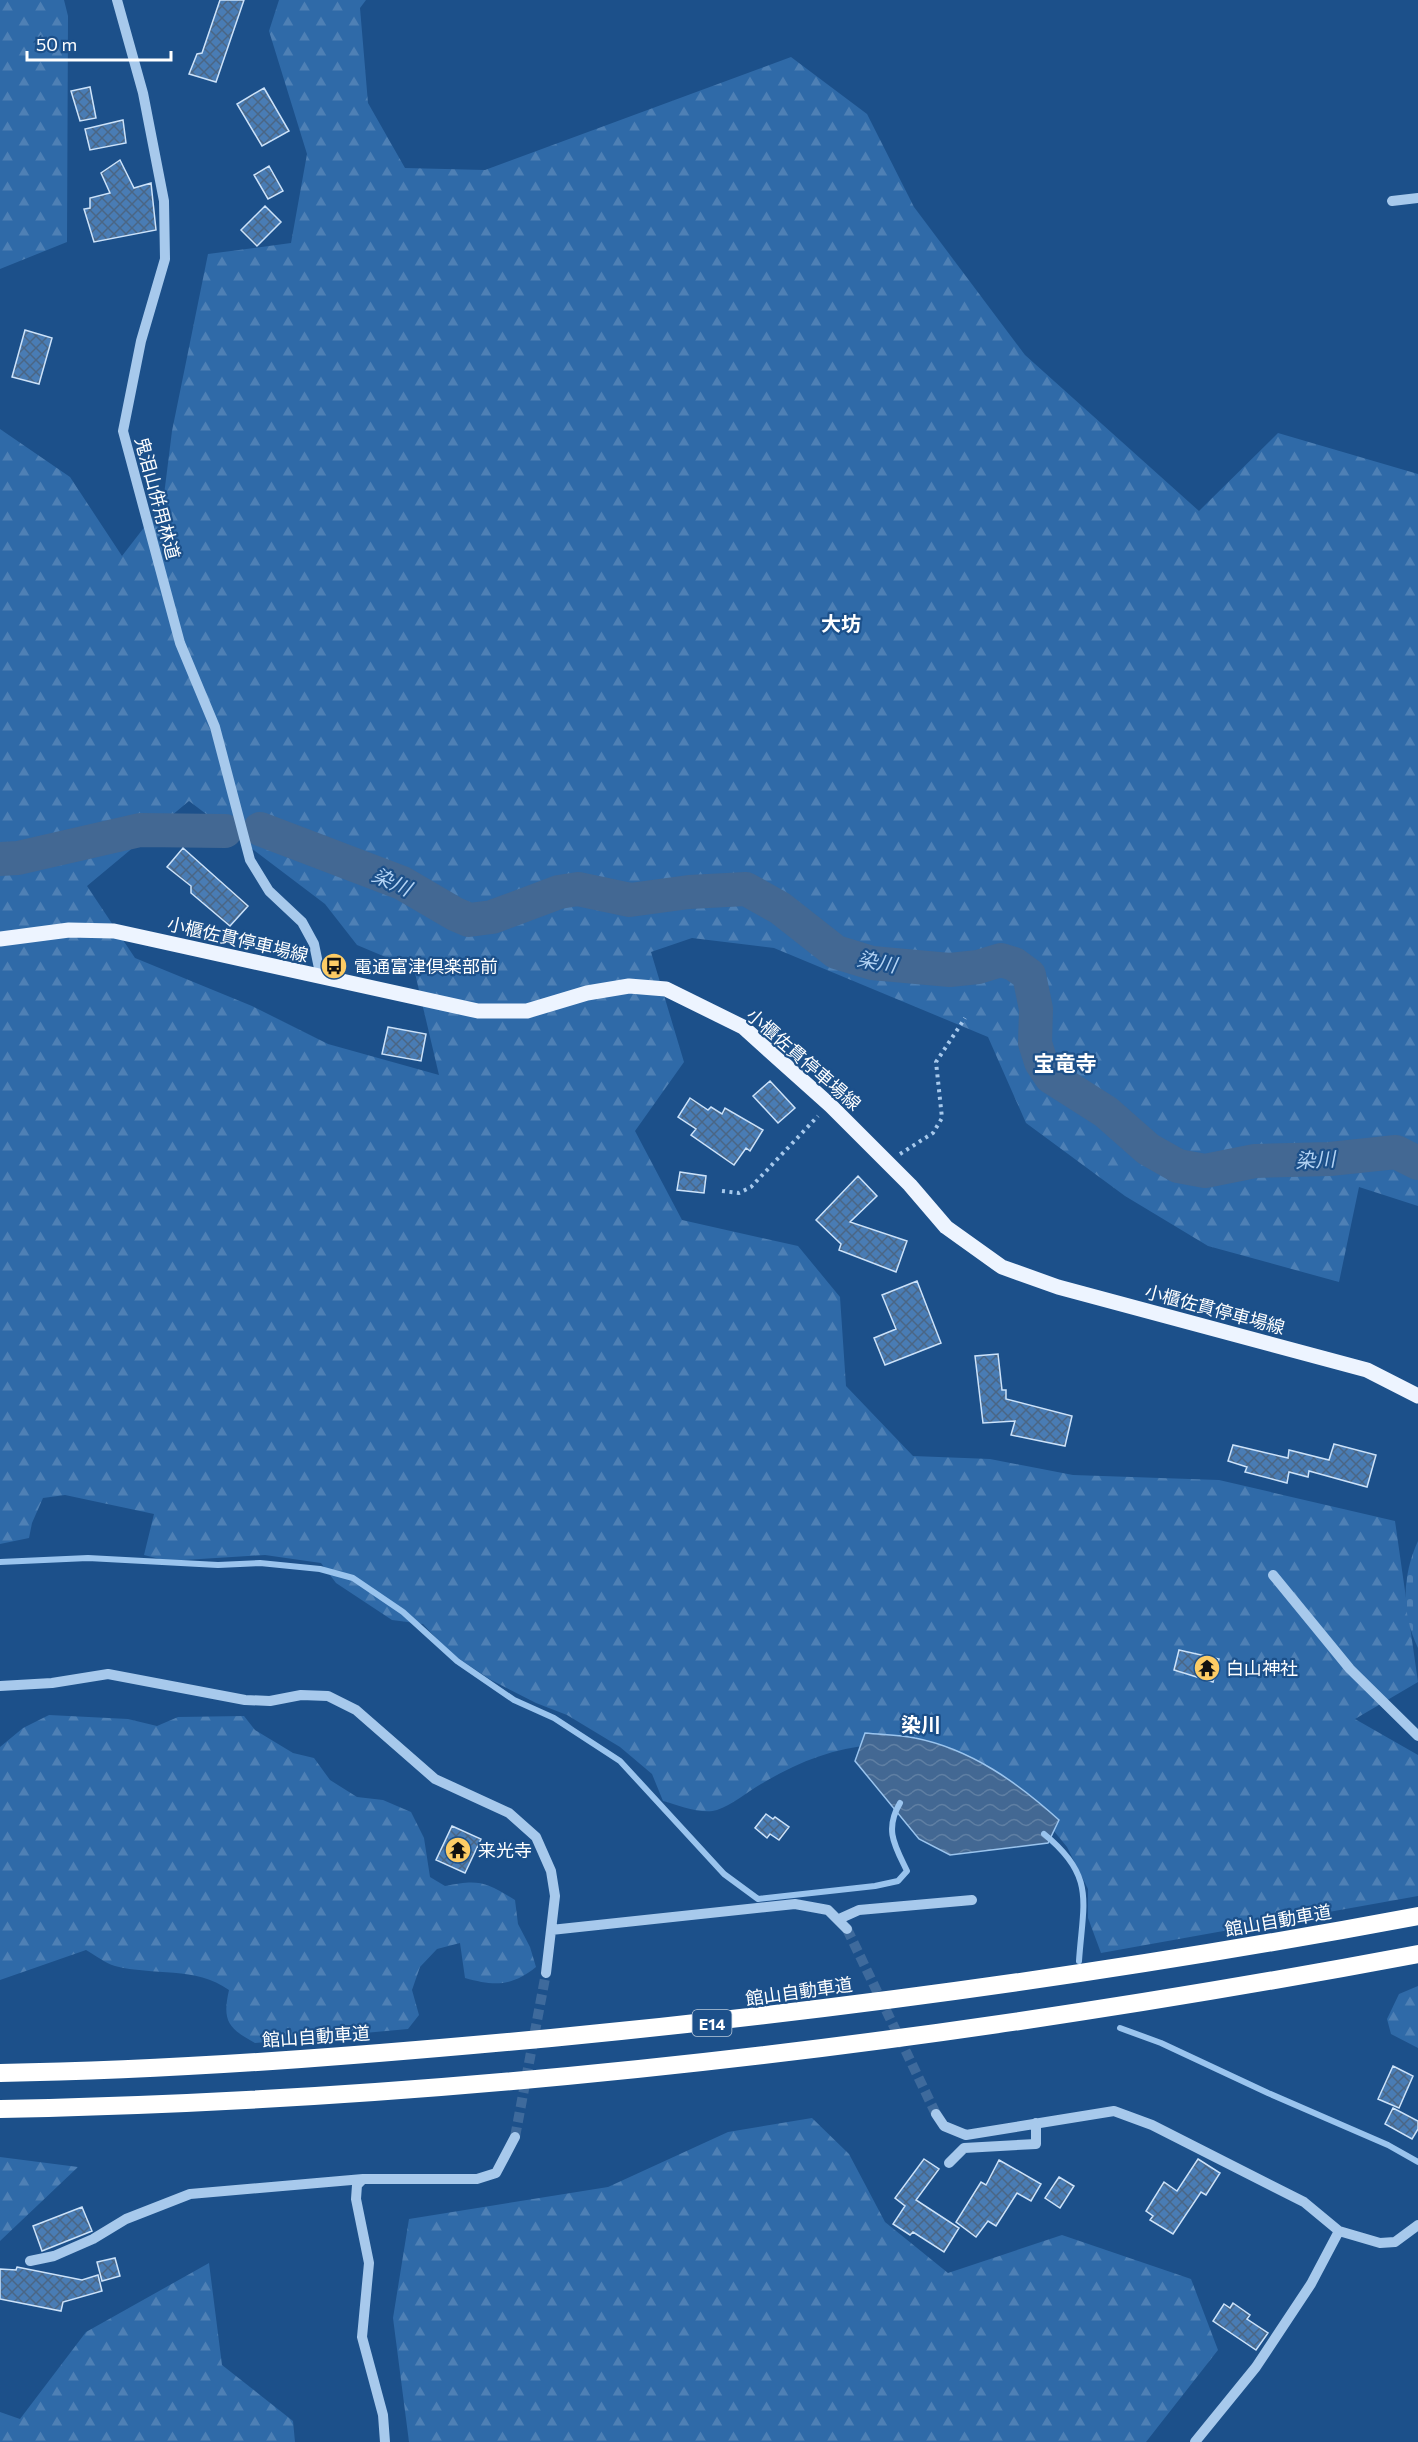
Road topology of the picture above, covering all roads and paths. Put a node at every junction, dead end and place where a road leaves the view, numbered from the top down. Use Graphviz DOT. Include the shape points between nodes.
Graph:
graph roads {
  1 [pos="117,0"];
  2 [pos="1418,198"];
  3 [pos="1392,201"];
  4 [pos="0,939"];
  5 [pos="321,978"];
  6 [pos="965,1018"];
  7 [pos="831,1106"];
  8 [pos="886,1162"];
  9 [pos="722,1191"];
  10 [pos="1418,1396"];
  11 [pos="1273,1575"];
  12 [pos="0,1686"];
  13 [pos="1418,1736"];
  14 [pos="972,1900"];
  15 [pos="1418,1916"];
  16 [pos="839,1919"];
  17 [pos="847,1929"];
  18 [pos="551,1930"];
  19 [pos="1418,1954"];
  20 [pos="546,1972"];
  21 [pos="0,2073"];
  22 [pos="0,2109"];
  23 [pos="936,2114"];
  24 [pos="1036,2123"];
  25 [pos="515,2137"];
  26 [pos="949,2163"];
  27 [pos="363,2179"];
  28 [pos="1418,2225"];
  29 [pos="1340,2231"];
  30 [pos="30,2261"];
  31 [pos="385,2442"];
  32 [pos="1195,2442"];
  1 -- 5 [label="street, 鬼泪山併用林道" via="143,93 162,190 165,259 141,341 123,430 180,643 215,727 250,860 269,891 302,922 314,944"];
  2 -- 3 [label="street"];
  4 -- 5 [label="main road, 小櫃佐貫停車場線" via="69,930 114,931"];
  5 -- 7 [label="main road, 小櫃佐貫停車場線" via="478,1011 527,1011 587,993 628,986 666,989 743,1027"];
  6 -- 8 [label="path" via="936,1062 942,1118 933,1133"];
  7 -- 8 [label="main road, 小櫃佐貫停車場線"];
  7 -- 9 [label="path" via="797,1135 751,1187 739,1193"];
  8 -- 10 [label="main road, 小櫃佐貫停車場線" via="946,1227 1002,1267 1058,1287 1367,1370"];
  11 -- 13 [label="street" via="1350,1669"];
  12 -- 18 [label="street" via="108,1674 245,1701 328,1696 356,1710 435,1779 509,1813 537,1837 551,1871 555,1896"];
  14 -- 16 [label="street" via="859,1910"];
  15 -- 21 [label="highway, 館山自動車道 / E14" via="1096,1973 741,2020 421,2050 88,2072"];
  16 -- 17 [label="street"];
  16 -- 18 [label="street" via="828,1910 795,1904"];
  18 -- 20 [label="street"];
  19 -- 22 [label="highway, E14" via="1107,2008 746,2057 422,2089"];
  23 -- 24 [label="street" via="944,2126 966,2134"];
  24 -- 26 [label="street" via="1036,2144 964,2148"];
  24 -- 29 [label="street" via="1114,2111 1152,2125 1304,2202"];
  25 -- 27 [label="street" via="496,2173 477,2179"];
  27 -- 30 [label="street" via="190,2194 126,2219 54,2256"];
  27 -- 31 [label="street" via="357,2185 356,2199 369,2263 362,2337 383,2415"];
  28 -- 29 [label="street" via="1395,2241 1380,2243"];
  29 -- 32 [label="street" via="1311,2284 1256,2367"];
}
